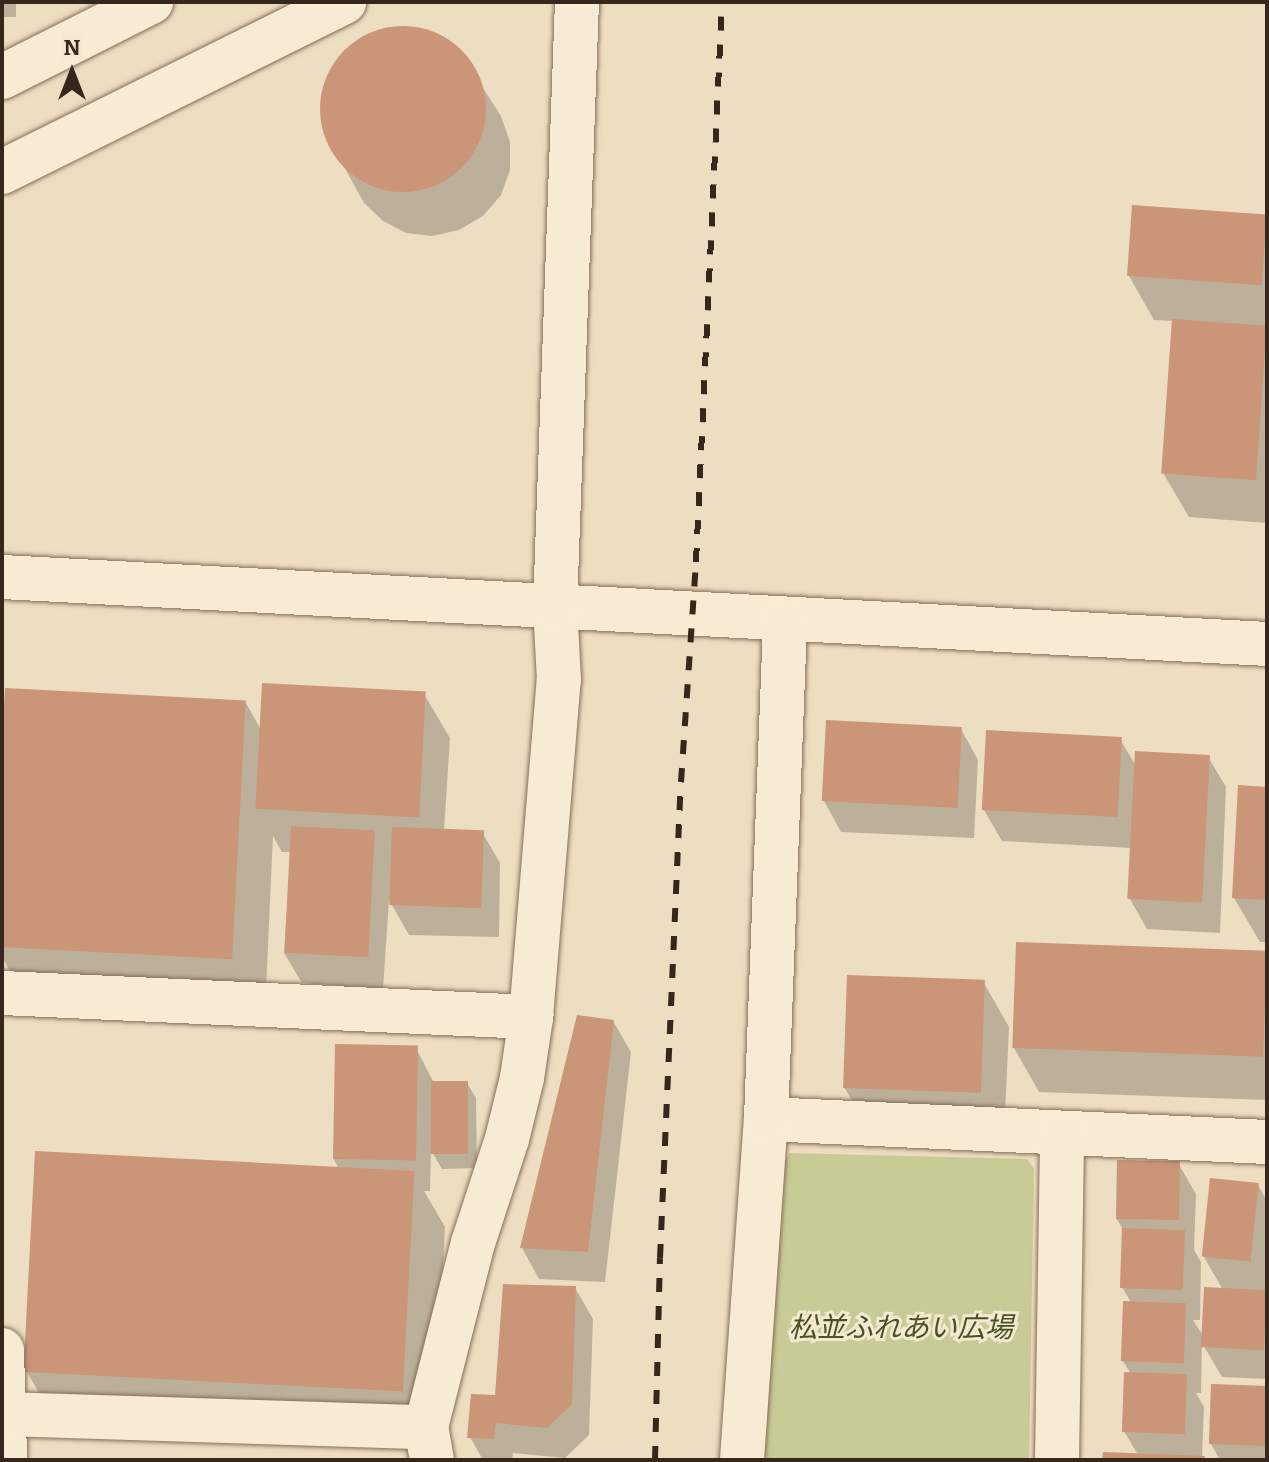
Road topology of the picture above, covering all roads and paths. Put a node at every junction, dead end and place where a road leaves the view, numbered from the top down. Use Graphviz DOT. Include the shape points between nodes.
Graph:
graph roads {
  1 [pos="151,2"];
  2 [pos="344,2"];
  3 [pos="577,2"];
  4 [pos="2,77"];
  5 [pos="2,172"];
  6 [pos="2,577"];
  7 [pos="555,607"];
  8 [pos="785,620"];
  9 [pos="1267,644"];
  10 [pos="2,993"];
  11 [pos="531,1017"];
  12 [pos="766,1119"];
  13 [pos="1062,1133"];
  14 [pos="1267,1142"];
  15 [pos="2,1350"];
  16 [pos="4,1414"];
  17 [pos="429,1444"];
  18 [pos="5,1460"];
  19 [pos="742,1460"];
  20 [pos="1057,1460"];
  1 -- 4 [label="street"];
  2 -- 5 [label="street"];
  3 -- 7 [label="street"];
  6 -- 7 [label="street"];
  7 -- 8 [label="street"];
  7 -- 11 [label="street" via="559,680"];
  8 -- 9 [label="street"];
  8 -- 12 [label="street"];
  10 -- 11 [label="street"];
  11 -- 17 [label="street" via="511,1124 473,1243"];
  12 -- 13 [label="street"];
  12 -- 19 [label="street"];
  13 -- 14 [label="street"];
  13 -- 20 [label="street"];
  15 -- 16 [label="street"];
  16 -- 17 [label="street"];
  16 -- 18 [label="street"];
}
